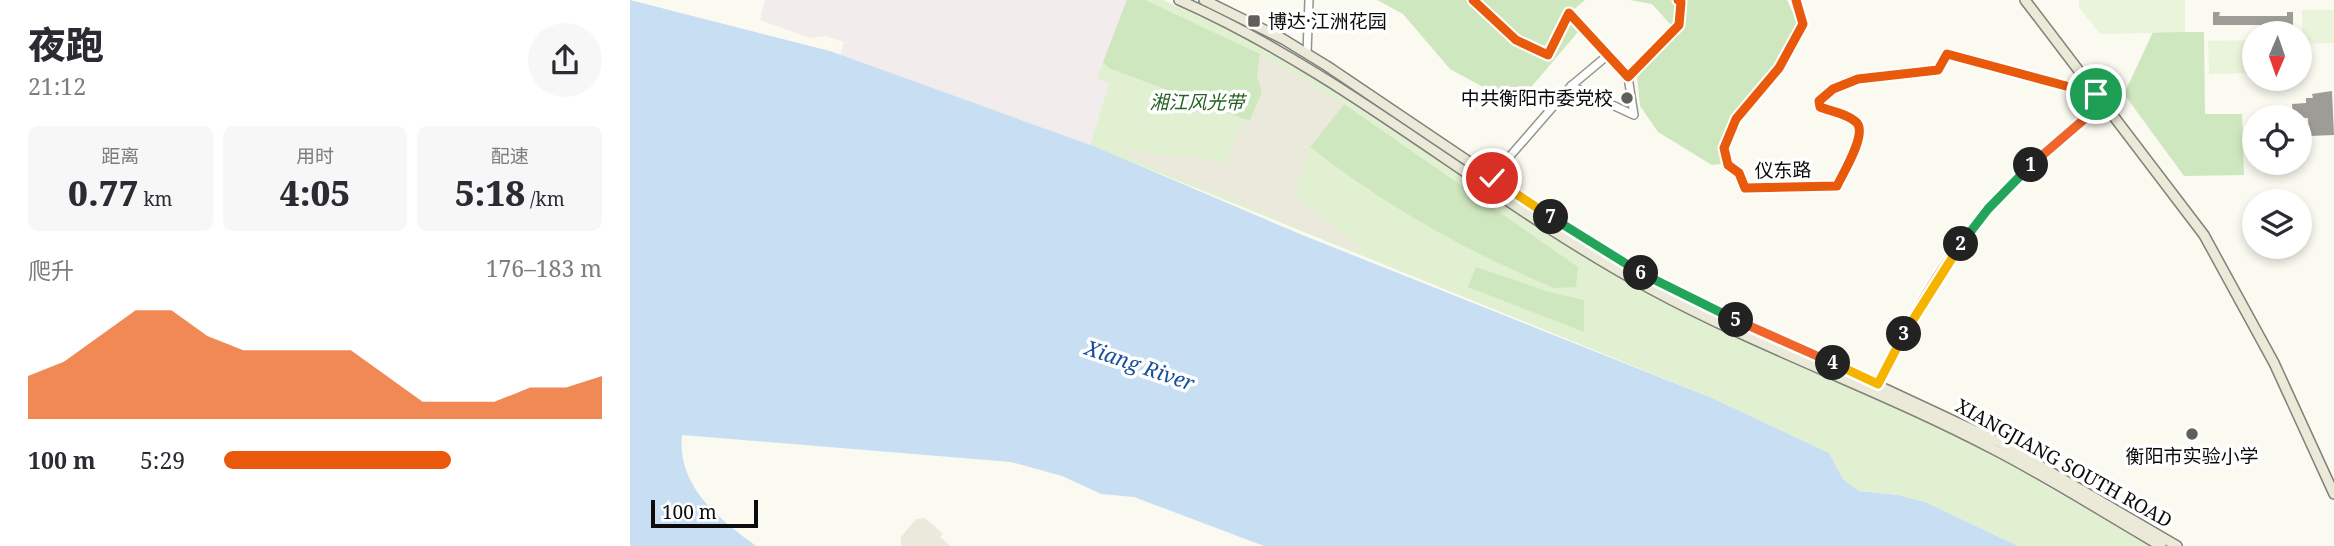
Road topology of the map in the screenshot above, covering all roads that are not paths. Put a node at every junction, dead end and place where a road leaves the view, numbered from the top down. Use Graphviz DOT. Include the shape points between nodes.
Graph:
graph roads {
  1 [pos="1179,0"];
  2 [pos="1204,0"];
  3 [pos="1310,0"];
  4 [pos="1473,0"];
  5 [pos="1678,0"];
  6 [pos="1796,0"];
  7 [pos="2025,0"];
  8 [pos="1307,53"];
  9 [pos="1608,55"];
  10 [pos="1628,78"];
  11 [pos="1571,86"];
  12 [pos="2096,94"];
  13 [pos="2103,103"];
  14 [pos="1492,178"];
  15 [pos="1878,384"];
  16 [pos="2334,494"];
  17 [pos="2161,546"];
  18 [pos="2178,546"];
  1 -- 17 [label="main road, XIANGJIANG SOUTH ROAD" via="1323,76 1652,290 1995,450"];
  2 -- 8 [label="main road, XIANGJIANG SOUTH ROAD"];
  3 -- 8 [label="street"];
  4 -- 9 [label="street" via="1516,40 1548,55 1569,13"];
  5 -- 10 [label="street" via="1679,25"];
  6 -- 12 [label="street, 仪东路" via="1803,24 1779,68 1736,119 1724,148 1728,165 1739,173 1745,188 1837,186 1860,130 1850,118 1820,107 1819,101 1833,89 1858,79 1938,70 1947,54"];
  7 -- 12 [label="main road"];
  8 -- 14 [label="main road, XIANGJIANG SOUTH ROAD"];
  9 -- 10 [label="street"];
  9 -- 11 [label="street"];
  10 -- 11 [label="street" via="1634,115"];
  11 -- 14 [label="street"];
  12 -- 13 [label="main road"];
  13 -- 15 [label="street" via="1988,209 1954,252"];
  13 -- 16 [label="main road" via="2204,235 2274,363"];
  14 -- 15 [label="main road, XIANGJIANG SOUTH ROAD" via="1656,282"];
  15 -- 18 [label="main road, XIANGJIANG SOUTH ROAD" via="2001,443"];
}
